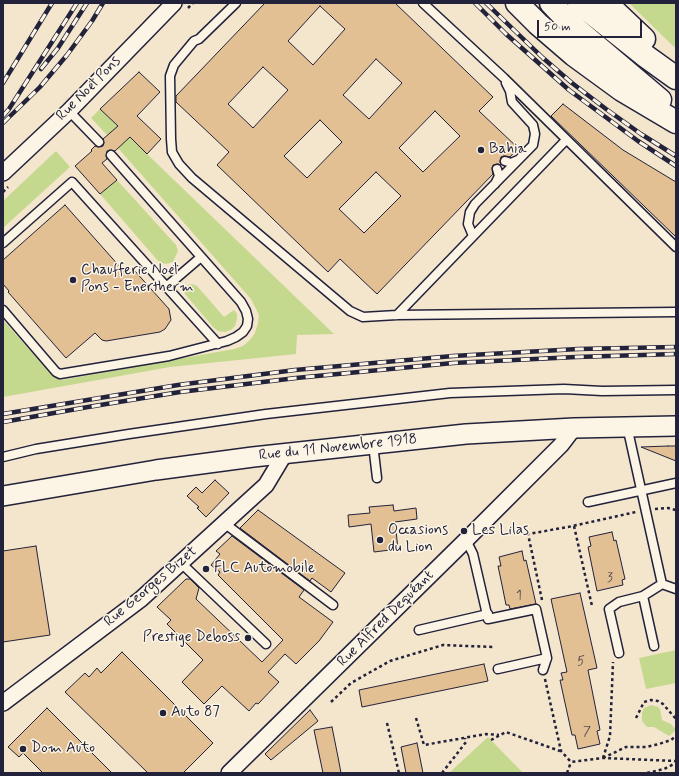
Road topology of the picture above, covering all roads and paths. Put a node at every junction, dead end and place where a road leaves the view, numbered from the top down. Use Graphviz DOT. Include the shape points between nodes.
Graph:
graph roads {
  1 [pos="174,3"];
  2 [pos="236,3"];
  3 [pos="423,3"];
  4 [pos="517,3"];
  5 [pos="551,3"];
  6 [pos="579,3"];
  7 [pos="606,3"];
  8 [pos="676,71"];
  9 [pos="504,78"];
  10 [pos="676,78"];
  11 [pos="69,111"];
  12 [pos="676,111"];
  13 [pos="676,122"];
  14 [pos="566,140"];
  15 [pos="99,142"];
  16 [pos="111,154"];
  17 [pos="520,159"];
  18 [pos="505,162"];
  19 [pos="497,169"];
  20 [pos="3,174"];
  21 [pos="495,185"];
  22 [pos="472,236"];
  23 [pos="3,244"];
  24 [pos="676,247"];
  25 [pos="201,257"];
  26 [pos="166,287"];
  27 [pos="3,310"];
  28 [pos="676,312"];
  29 [pos="397,315"];
  30 [pos="218,344"];
  31 [pos="676,390"];
  32 [pos="627,426"];
  33 [pos="676,426"];
  34 [pos="574,428"];
  35 [pos="373,444"];
  36 [pos="284,455"];
  37 [pos="3,457"];
  38 [pos="378,478"];
  39 [pos="676,483"];
  40 [pos="640,490"];
  41 [pos="3,496"];
  42 [pos="588,502"];
  43 [pos="644,510"];
  44 [pos="676,510"];
  45 [pos="224,523"];
  46 [pos="574,526"];
  47 [pos="528,534"];
  48 [pos="466,540"];
  49 [pos="181,563"];
  50 [pos="662,584"];
  51 [pos="676,589"];
  52 [pos="643,596"];
  53 [pos="333,604"];
  54 [pos="592,606"];
  55 [pos="488,614"];
  56 [pos="419,630"];
  57 [pos="266,644"];
  58 [pos="654,646"];
  59 [pos="493,647"];
  60 [pos="616,655"];
  61 [pos="547,658"];
  62 [pos="498,669"];
  63 [pos="543,670"];
  64 [pos="331,702"];
  65 [pos="3,703"];
  66 [pos="416,718"];
  67 [pos="636,718"];
  68 [pos="676,719"];
  69 [pos="387,723"];
  70 [pos="500,735"];
  71 [pos="676,736"];
  72 [pos="465,738"];
  73 [pos="491,740"];
  74 [pos="561,751"];
  75 [pos="603,758"];
  76 [pos="571,762"];
  77 [pos="676,762"];
  78 [pos="230,773"];
  79 [pos="398,773"];
  80 [pos="442,773"];
  81 [pos="567,773"];
  82 [pos="647,773"];
  1 -- 11 [label="street, Rue Noël Pons"];
  2 -- 29 [label="lane" via="199,40 194,41 174,65 170,76 172,152 178,164 350,311 363,317"];
  3 -- 9 [label="lane"];
  4 -- 13 [label="highway" via="574,55 622,90"];
  5 -- 12 [label="highway" via="598,48"];
  6 -- 10 [label="highway"];
  7 -- 8 [label="highway"];
  9 -- 14 [label="lane"];
  9 -- 17 [label="lane" via="512,102 533,125 535,134 534,145"];
  11 -- 15 [label="lane"];
  11 -- 20 [label="street, Rue Noël Pons"];
  14 -- 22 [label="lane"];
  14 -- 24 [label="lane"];
  16 -- 25 [label="lane"];
  17 -- 18 [label="lane" via="511,163"];
  17 -- 21 [label="lane"];
  19 -- 21 [label="lane" via="499,176"];
  21 -- 22 [label="lane" via="470,212 468,224"];
  22 -- 29 [label="lane"];
  23 -- 26 [label="lane" via="72,182"];
  25 -- 26 [label="lane"];
  25 -- 30 [label="lane" via="241,302 248,320 247,326 240,334"];
  26 -- 30 [label="lane"];
  27 -- 30 [label="lane" via="60,374 169,356"];
  28 -- 29 [label="lane"];
  31 -- 37 [label="lane" via="564,389 450,393 266,414 36,449"];
  32 -- 33 [label="street, Rue du 11 Novembre 1918"];
  32 -- 34 [label="street, Rue du 11 Novembre 1918"];
  32 -- 40 [label="lane"];
  34 -- 35 [label="street, Rue du 11 Novembre 1918" via="466,434"];
  34 -- 48 [label="street, Rue Alfred Dequéant" via="561,445"];
  35 -- 36 [label="street, Rue du 11 Novembre 1918"];
  35 -- 38 [label="lane"];
  36 -- 41 [label="street, Rue du 11 Novembre 1918" via="156,470"];
  36 -- 45 [label="street, Rue Georges Bizet" via="266,485"];
  39 -- 40 [label="lane"];
  40 -- 42 [label="lane"];
  40 -- 43 [label="lane"];
  43 -- 44 [label="path"];
  43 -- 46 [label="path"];
  43 -- 50 [label="lane"];
  45 -- 49 [label="street, Rue Georges Bizet"];
  45 -- 53 [label="lane"];
  46 -- 47 [label="path"];
  46 -- 54 [label="path"];
  48 -- 55 [label="lane" via="473,554"];
  48 -- 78 [label="street, Rue Alfred Dequéant"];
  49 -- 57 [label="lane"];
  49 -- 65 [label="street, Rue Georges Bizet" via="141,599"];
  50 -- 51 [label="lane"];
  50 -- 52 [label="lane"];
  52 -- 58 [label="lane"];
  52 -- 60 [label="lane" via="619,602 609,609"];
  55 -- 56 [label="lane"];
  55 -- 61 [label="lane" via="488,619 536,609"];
  59 -- 64 [label="path" via="443,646 390,661 351,683"];
  60 -- 75 [label="path" via="610,736"];
  61 -- 62 [label="lane"];
  61 -- 63 [label="lane"];
  63 -- 74 [label="path"];
  66 -- 72 [label="path" via="424,745"];
  67 -- 68 [label="path" via="644,702 658,700"];
  69 -- 79 [label="path"];
  70 -- 72 [label="path" via="486,734"];
  70 -- 73 [label="path"];
  70 -- 74 [label="path" via="506,732"];
  71 -- 75 [label="path" via="671,740 646,747 626,747"];
  72 -- 80 [label="path" via="466,742"];
  74 -- 76 [label="path"];
  75 -- 76 [label="path"];
  75 -- 77 [label="path"];
  76 -- 81 [label="path"];
  77 -- 82 [label="path"];
}
